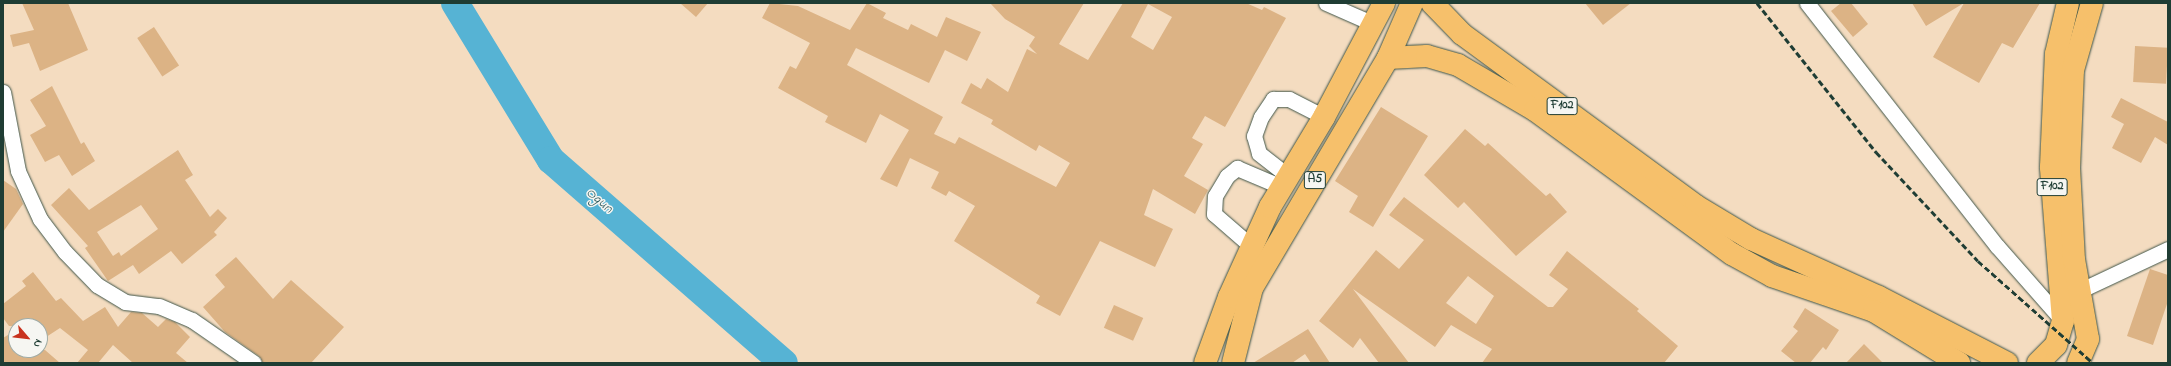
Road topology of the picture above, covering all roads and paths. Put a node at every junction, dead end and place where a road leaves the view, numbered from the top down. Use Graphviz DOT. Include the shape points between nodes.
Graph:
graph roads {
  1 [pos="1326,3"];
  2 [pos="1384,3"];
  3 [pos="1412,3"];
  4 [pos="1432,3"];
  5 [pos="1807,3"];
  6 [pos="2068,3"];
  7 [pos="2092,3"];
  8 [pos="1374,24"];
  9 [pos="1388,58"];
  10 [pos="3,92"];
  11 [pos="1324,116"];
  12 [pos="1285,182"];
  13 [pos="1251,246"];
  14 [pos="2168,249"];
  15 [pos="2081,290"];
  16 [pos="2063,321"];
  17 [pos="254,363"];
  18 [pos="1205,363"];
  19 [pos="1233,363"];
  20 [pos="1959,363"];
  21 [pos="2006,363"];
  22 [pos="2038,363"];
  23 [pos="2078,363"];
  1 -- 8 [label="street"];
  2 -- 8 [label="main road, A5"];
  3 -- 9 [label="main road, A5"];
  4 -- 21 [label="main road, F102" via="1462,34 1696,206 1751,239 1879,297"];
  5 -- 16 [label="street" via="1997,246"];
  6 -- 16 [label="main road, F102" via="2056,54 2051,167"];
  7 -- 15 [label="main road, F102" via="2074,70 2069,169 2074,260"];
  8 -- 11 [label="main road, A5"];
  9 -- 19 [label="main road, A5" via="1252,288"];
  9 -- 20 [label="main road" via="1427,56 1458,65 1535,110 1732,254 1772,276 1874,311"];
  10 -- 17 [label="street" via="18,171 40,219 65,252 97,285 125,302 160,306 192,320"];
  11 -- 12 [label="main road, A5"];
  11 -- 12 [label="street" via="1289,99 1273,99 1261,117 1254,136 1259,153"];
  12 -- 13 [label="main road, A5"];
  12 -- 13 [label="street" via="1237,168 1227,176 1215,196 1214,214"];
  13 -- 18 [label="main road, A5"];
  14 -- 15 [label="street"];
  15 -- 23 [label="main road, F102" via="2088,339"];
  16 -- 22 [label="main road, F102" via="2056,345"];
}
